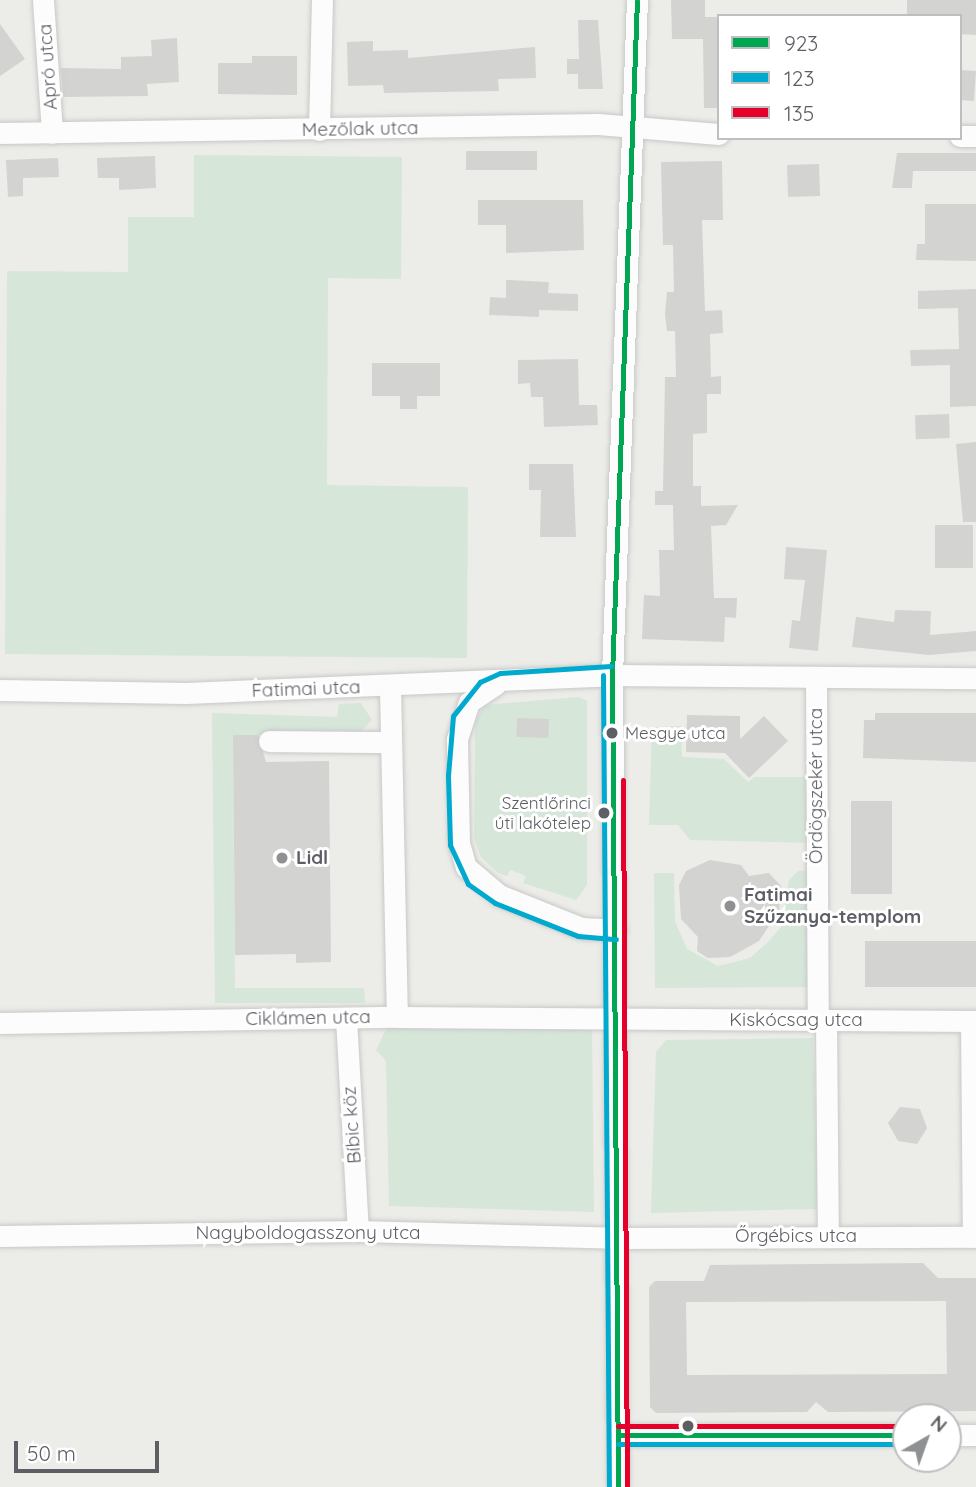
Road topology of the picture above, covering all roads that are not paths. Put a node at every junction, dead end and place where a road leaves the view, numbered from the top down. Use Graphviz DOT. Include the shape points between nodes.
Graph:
graph roads {
  1 [pos="44,0"];
  2 [pos="322,0"];
  3 [pos="637,0"];
  4 [pos="632,129"];
  5 [pos="319,130"];
  6 [pos="52,133"];
  7 [pos="0,134"];
  8 [pos="717,134"];
  9 [pos="612,675"];
  10 [pos="817,678"];
  11 [pos="976,678"];
  12 [pos="501,682"];
  13 [pos="390,687"];
  14 [pos="0,690"];
  15 [pos="268,741"];
  16 [pos="390,742"];
  17 [pos="616,930"];
  18 [pos="397,1017"];
  19 [pos="616,1017"];
  20 [pos="346,1018"];
  21 [pos="822,1020"];
  22 [pos="973,1021"];
  23 [pos="0,1023"];
  24 [pos="358,1231"];
  25 [pos="828,1235"];
  26 [pos="0,1236"];
  27 [pos="975,1237"];
  28 [pos="617,1238"];
  29 [pos="618,1435"];
  30 [pos="892,1435"];
  31 [pos="618,1487"];
  1 -- 6 [label="street, Apró utca"];
  2 -- 5 [label="street"];
  3 -- 4 [label="street"];
  4 -- 5 [label="street, Mezőlak utca" via="598,124"];
  4 -- 8 [label="street, Mezőlak utca"];
  4 -- 9 [label="street"];
  5 -- 6 [label="street, Mezőlak utca"];
  6 -- 7 [label="street, Mezőlak utca"];
  9 -- 10 [label="street"];
  9 -- 12 [label="street, Fatimai utca"];
  9 -- 17 [label="street"];
  10 -- 11 [label="street"];
  10 -- 21 [label="street, Ördögszekér utca"];
  12 -- 13 [label="street, Fatimai utca"];
  12 -- 17 [label="street" via="475,695 459,727 459,843 466,867 499,895 582,928"];
  13 -- 14 [label="street, Fatimai utca" via="126,694"];
  13 -- 16 [label="street"];
  15 -- 16 [label="street"];
  16 -- 18 [label="street"];
  17 -- 19 [label="street"];
  18 -- 19 [label="street, Ciklámen utca"];
  18 -- 20 [label="street, Ciklámen utca"];
  19 -- 21 [label="street, Kiskócsag utca"];
  19 -- 28 [label="street"];
  20 -- 23 [label="street, Ciklámen utca"];
  20 -- 24 [label="street, Bíbic köz"];
  21 -- 22 [label="street, Kiskócsag utca"];
  21 -- 25 [label="street, Ördögszekér utca"];
  22 -- 27 [label="street"];
  24 -- 26 [label="street, Nagyboldogasszony utca"];
  24 -- 28 [label="street, Nagyboldogasszony utca"];
  25 -- 27 [label="street, Őrgébics utca"];
  25 -- 28 [label="street, Őrgébics utca"];
  28 -- 29 [label="street"];
  29 -- 30 [label="street"];
  29 -- 31 [label="street"];
}
